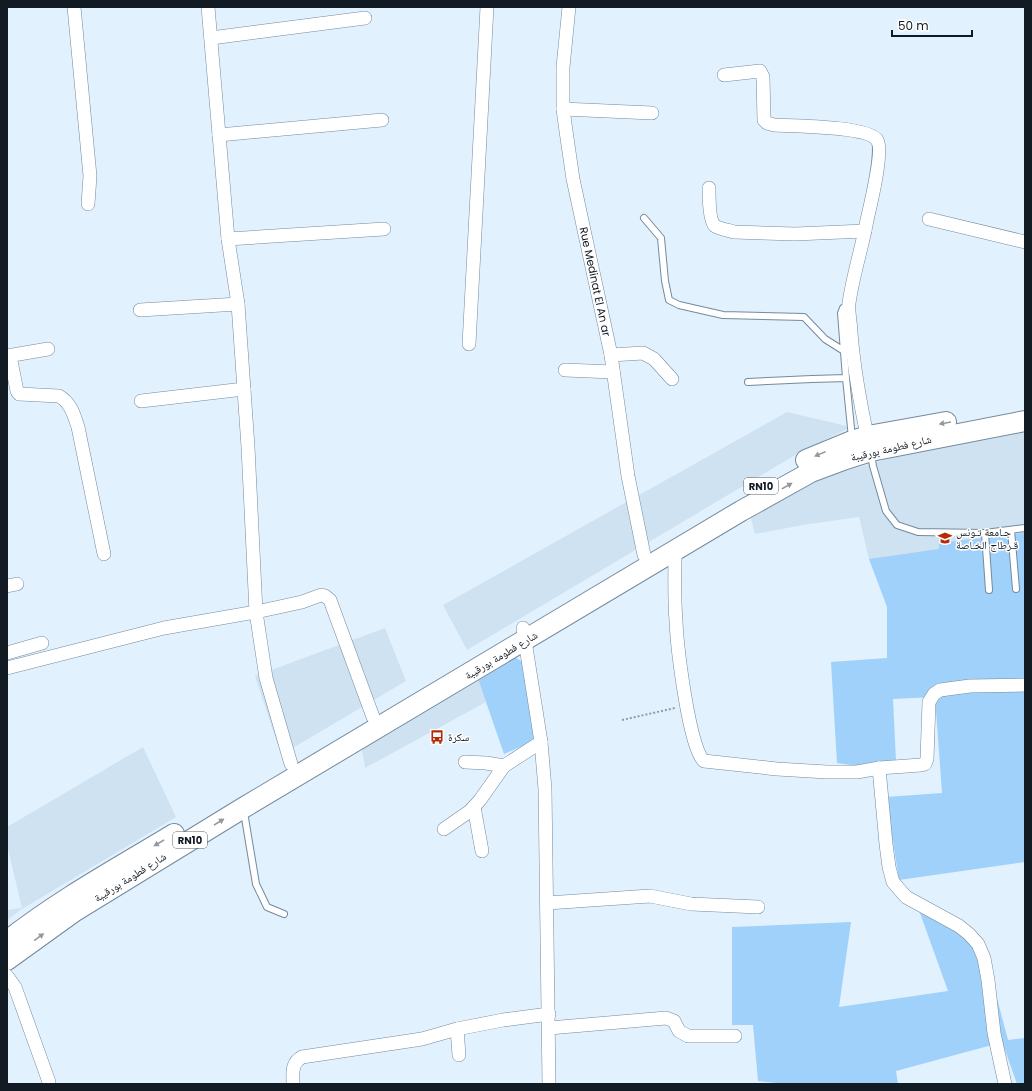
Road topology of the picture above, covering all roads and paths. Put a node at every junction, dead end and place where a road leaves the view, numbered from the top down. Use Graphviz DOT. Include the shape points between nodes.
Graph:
graph roads {
  1 [pos="74,7"];
  2 [pos="208,7"];
  3 [pos="487,7"];
  4 [pos="569,7"];
  5 [pos="365,18"];
  6 [pos="211,38"];
  7 [pos="724,75"];
  8 [pos="563,109"];
  9 [pos="652,113"];
  10 [pos="382,120"];
  11 [pos="219,135"];
  12 [pos="709,188"];
  13 [pos="88,204"];
  14 [pos="644,218"];
  15 [pos="930,219"];
  16 [pos="384,229"];
  17 [pos="865,231"];
  18 [pos="228,239"];
  19 [pos="1025,242"];
  20 [pos="238,304"];
  21 [pos="849,304"];
  22 [pos="140,310"];
  23 [pos="469,344"];
  24 [pos="48,349"];
  25 [pos="844,351"];
  26 [pos="611,355"];
  27 [pos="8,356"];
  28 [pos="565,370"];
  29 [pos="613,372"];
  30 [pos="846,378"];
  31 [pos="672,379"];
  32 [pos="748,382"];
  33 [pos="244,389"];
  34 [pos="141,401"];
  35 [pos="1025,408"];
  36 [pos="1025,421"];
  37 [pos="864,443"];
  38 [pos="1025,528"];
  39 [pos="1010,530"];
  40 [pos="985,532"];
  41 [pos="675,551"];
  42 [pos="104,554"];
  43 [pos="644,554"];
  44 [pos="1016,589"];
  45 [pos="989,590"];
  46 [pos="256,612"];
  47 [pos="524,634"];
  48 [pos="42,644"];
  49 [pos="7,653"];
  50 [pos="7,668"];
  51 [pos="1025,685"];
  52 [pos="686,706"];
  53 [pos="373,717"];
  54 [pos="622,720"];
  55 [pos="541,742"];
  56 [pos="465,762"];
  57 [pos="291,764"];
  58 [pos="504,766"];
  59 [pos="879,768"];
  60 [pos="474,807"];
  61 [pos="243,808"];
  62 [pos="444,829"];
  63 [pos="482,851"];
  64 [pos="547,903"];
  65 [pos="758,907"];
  66 [pos="284,914"];
  67 [pos="7,941"];
  68 [pos="7,960"];
  69 [pos="7,976"];
  70 [pos="549,1014"];
  71 [pos="549,1028"];
  72 [pos="457,1029"];
  73 [pos="735,1036"];
  74 [pos="459,1055"];
  75 [pos="49,1082"];
  76 [pos="293,1084"];
  77 [pos="549,1084"];
  78 [pos="1005,1084"];
  1 -- 13 [label="street" via="90,176"];
  2 -- 6 [label="street"];
  3 -- 23 [label="street"];
  4 -- 8 [label="street, Rue Medinat El An ar" via="562,67"];
  5 -- 6 [label="street"];
  6 -- 11 [label="street"];
  7 -- 17 [label="street" via="760,71 763,77 764,120 767,123 863,132 875,137 880,146"];
  8 -- 9 [label="street"];
  8 -- 26 [label="street, Rue Medinat El An ar" via="573,179"];
  10 -- 11 [label="street"];
  11 -- 18 [label="street"];
  12 -- 17 [label="street" via="712,221 715,226 724,230 794,234"];
  14 -- 25 [label="lane" via="661,238 665,281 670,300 678,306 723,314 804,317 825,338"];
  15 -- 19 [label="street"];
  16 -- 18 [label="street"];
  17 -- 21 [label="street"];
  18 -- 20 [label="street"];
  20 -- 22 [label="street"];
  20 -- 33 [label="street"];
  21 -- 25 [label="lane" via="841,313"];
  21 -- 37 [label="street"];
  24 -- 27 [label="street"];
  25 -- 30 [label="lane"];
  26 -- 29 [label="street, Rue Medinat El An ar"];
  26 -- 31 [label="street" via="643,353 654,359"];
  27 -- 42 [label="street" via="20,394 59,396 64,398 72,411 78,427"];
  28 -- 29 [label="street"];
  29 -- 43 [label="street, Rue Medinat El An ar" via="628,476"];
  30 -- 32 [label="lane"];
  30 -- 37 [label="lane"];
  33 -- 34 [label="street"];
  33 -- 46 [label="street"];
  35 -- 37 [label="main road, شارع فطومة بورقيبة / RN10, one-way"];
  36 -- 37 [label="main road, شارع فطومة بورقيبة / RN10"];
  37 -- 40 [label="lane" via="886,511 897,525 918,532"];
  41 -- 37 [label="main road, شارع فطومة بورقيبة / RN10, one-way" via="811,472 846,459"];
  37 -- 43 [label="main road, شارع فطومة بورقيبة / RN10, one-way" via="804,461"];
  38 -- 39 [label="lane"];
  39 -- 40 [label="lane"];
  39 -- 44 [label="lane"];
  40 -- 45 [label="lane"];
  41 -- 47 [label="main road, شارع فطومة بورقيبة / RN10"];
  41 -- 52 [label="street" via="676,621"];
  43 -- 47 [label="main road, شارع فطومة بورقيبة / RN10"];
  46 -- 50 [label="street" via="164,628"];
  46 -- 53 [label="street" via="321,595 330,600"];
  46 -- 57 [label="street" via="266,678"];
  47 -- 53 [label="main road, شارع فطومة بورقيبة / RN10"];
  47 -- 55 [label="street"];
  47 -- 61 [label="main road, شارع فطومة بورقيبة / RN10"];
  48 -- 49 [label="street"];
  51 -- 59 [label="street" via="970,686 940,690 929,702 925,764"];
  52 -- 54 [label="path"];
  52 -- 59 [label="street" via="697,750 704,761 777,770 856,772"];
  53 -- 57 [label="main road, شارع فطومة بورقيبة / RN10"];
  55 -- 58 [label="street"];
  55 -- 64 [label="street" via="545,789"];
  56 -- 58 [label="street"];
  57 -- 67 [label="main road, شارع فطومة بورقيبة / RN10, one-way" via="68,898"];
  58 -- 60 [label="street"];
  59 -- 78 [label="street" via="886,844 893,882 906,897 958,926 978,944 984,958 994,1033"];
  60 -- 62 [label="street"];
  60 -- 63 [label="street"];
  61 -- 66 [label="lane" via="256,884 267,907"];
  68 -- 61 [label="main road, شارع فطومة بورقيبة / RN10, one-way" via="75,911"];
  64 -- 65 [label="street" via="650,896 691,904"];
  64 -- 70 [label="street"];
  69 -- 75 [label="street" via="15,987"];
  70 -- 71 [label="street"];
  70 -- 72 [label="street"];
  71 -- 73 [label="street" via="666,1018 674,1021 679,1031 688,1036"];
  71 -- 77 [label="street"];
  72 -- 74 [label="street"];
  72 -- 76 [label="street" via="422,1039 302,1057 292,1068"];
}
